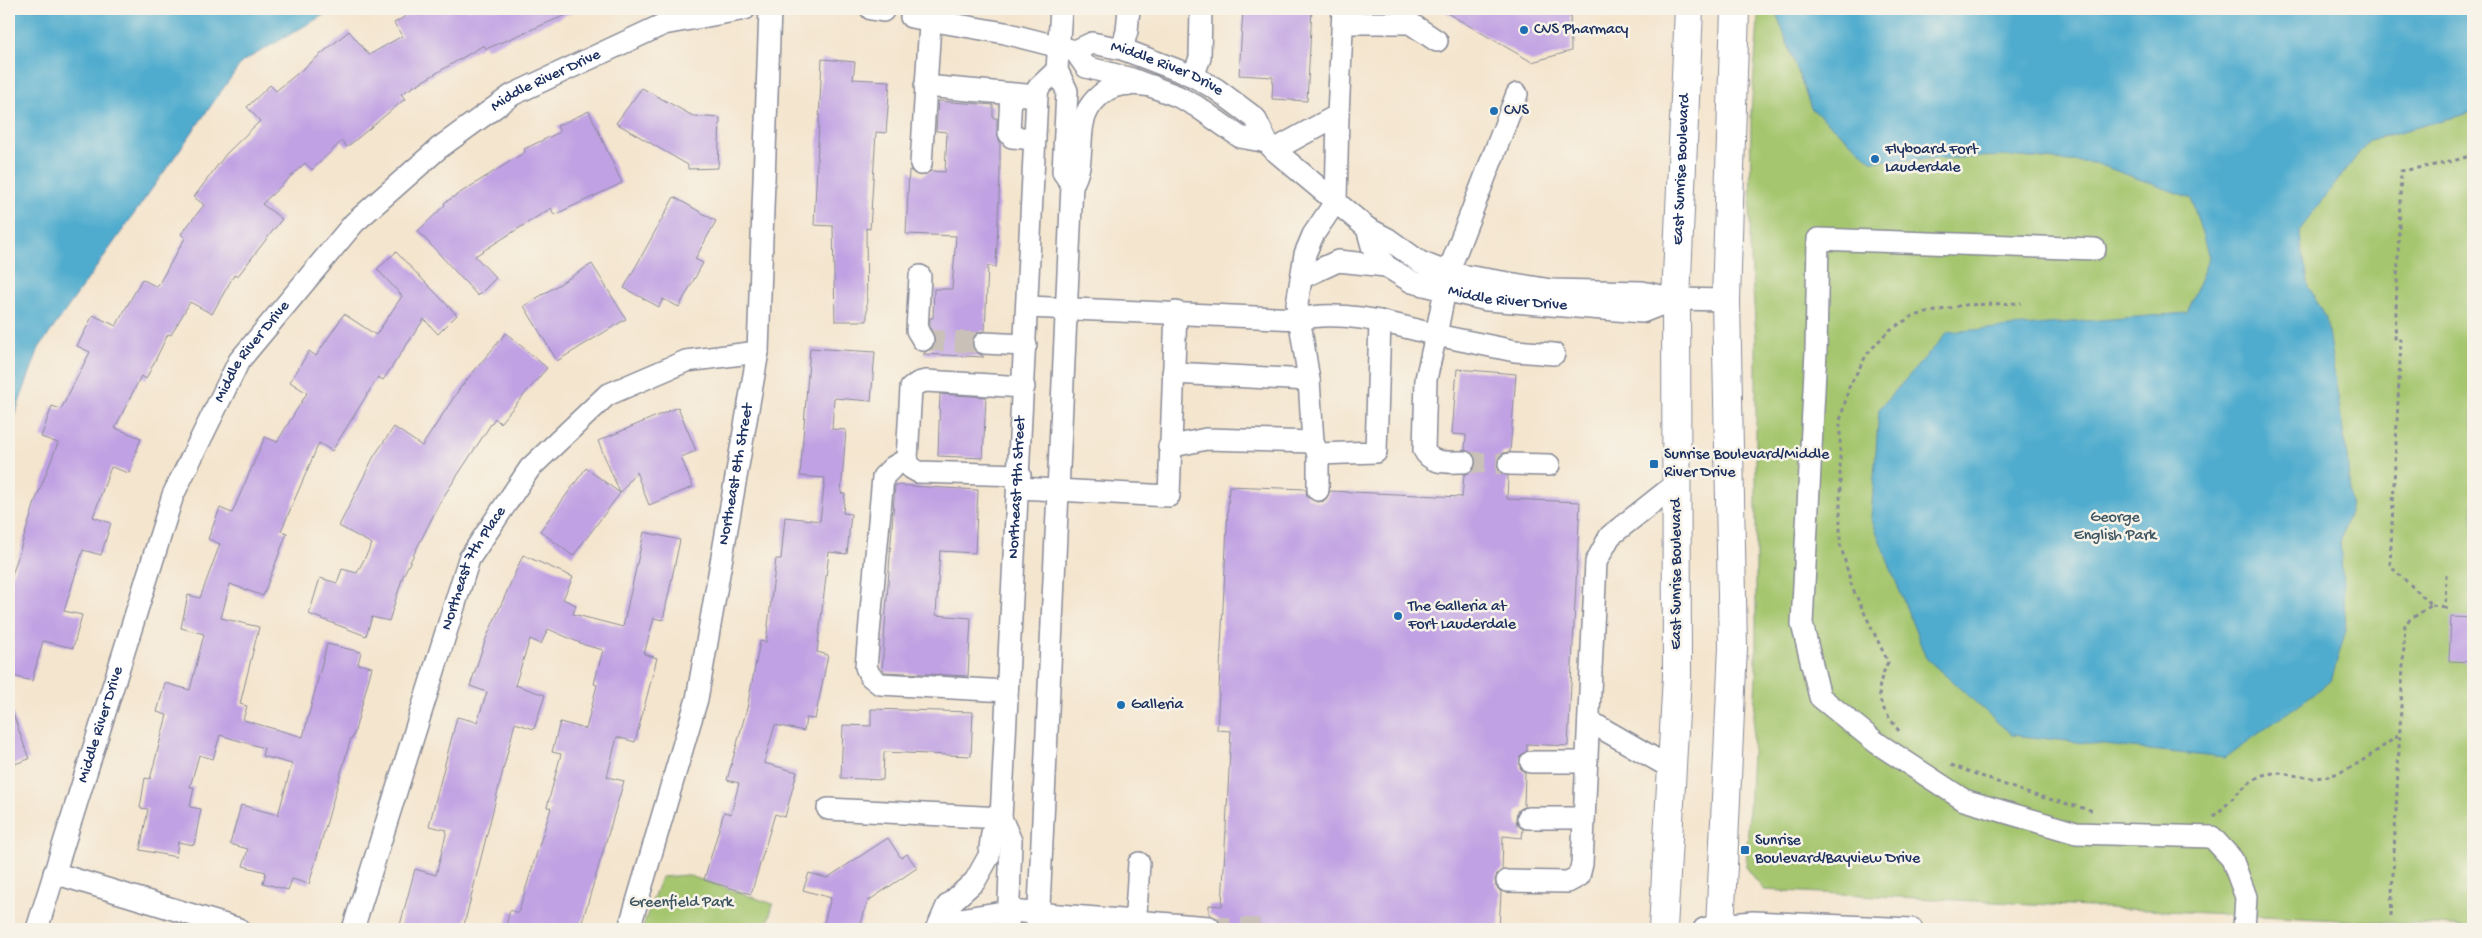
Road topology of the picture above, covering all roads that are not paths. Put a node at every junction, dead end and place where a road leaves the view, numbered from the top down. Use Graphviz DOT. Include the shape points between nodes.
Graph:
graph roads {
  1 [pos="745,9"];
  2 [pos="770,9"];
  3 [pos="1061,9"];
  4 [pos="1129,9"];
  5 [pos="1201,9"];
  6 [pos="1735,9"];
  7 [pos="1689,12"];
  8 [pos="1346,13"];
  9 [pos="924,15"];
  10 [pos="972,18"];
  11 [pos="1437,41"];
  12 [pos="1068,49"];
  13 [pos="1122,50"];
  14 [pos="1058,70"];
  15 [pos="1193,76"];
  16 [pos="925,86"];
  17 [pos="1152,86"];
  18 [pos="1517,94"];
  19 [pos="1011,95"];
  20 [pos="1037,96"];
  21 [pos="1338,114"];
  22 [pos="1036,139"];
  23 [pos="1271,146"];
  24 [pos="921,164"];
  25 [pos="1072,185"];
  26 [pos="1336,201"];
  27 [pos="1367,228"];
  28 [pos="2094,249"];
  29 [pos="1386,266"];
  30 [pos="920,276"];
  31 [pos="1301,278"];
  32 [pos="1446,282"];
  33 [pos="1676,299"];
  34 [pos="1726,300"];
  35 [pos="1028,307"];
  36 [pos="1067,308"];
  37 [pos="1176,312"];
  38 [pos="1299,319"];
  39 [pos="1380,321"];
  40 [pos="1436,335"];
  41 [pos="924,340"];
  42 [pos="984,343"];
  43 [pos="1026,345"];
  44 [pos="758,352"];
  45 [pos="1554,354"];
  46 [pos="1173,373"];
  47 [pos="1309,380"];
  48 [pos="1024,387"];
  49 [pos="1169,447"];
  50 [pos="1316,448"];
  51 [pos="907,459"];
  52 [pos="1464,462"];
  53 [pos="1509,464"];
  54 [pos="1549,465"];
  55 [pos="1020,482"];
  56 [pos="1677,484"];
  57 [pos="1058,490"];
  58 [pos="1318,490"];
  59 [pos="1008,691"];
  60 [pos="1589,722"];
  61 [pos="1532,762"];
  62 [pos="1587,762"];
  63 [pos="1671,768"];
  64 [pos="828,810"];
  65 [pos="1001,818"];
  66 [pos="1528,818"];
  67 [pos="1584,818"];
  68 [pos="1139,863"];
  69 [pos="54,874"];
  70 [pos="1507,881"];
  71 [pos="1009,920"];
  72 [pos="1038,921"];
  73 [pos="1135,925"];
  74 [pos="1209,927"];
  75 [pos="1715,928"];
  76 [pos="37,929"];
  77 [pos="239,929"];
  78 [pos="353,929"];
  79 [pos="629,929"];
  80 [pos="936,929"];
  81 [pos="1663,929"];
  82 [pos="1912,929"];
  83 [pos="2244,929"];
  1 -- 69 [label="street, Middle River Drive" via="664,24 512,95 439,148 354,223 239,361 173,495"];
  2 -- 44 [label="street, Northeast 8th Street"];
  3 -- 12 [label="street"];
  4 -- 13 [label="street"];
  5 -- 15 [label="street" via="1200,58"];
  6 -- 34 [label="main road"];
  7 -- 33 [label="main road, East Sunrise Boulevard"];
  8 -- 11 [label="street" via="1410,23"];
  8 -- 21 [label="street"];
  9 -- 10 [label="street, Middle River Drive"];
  9 -- 16 [label="street"];
  10 -- 12 [label="street, Middle River Drive" via="1006,33"];
  12 -- 13 [label="street, Middle River Drive" via="1092,43"];
  12 -- 14 [label="street"];
  12 -- 17 [label="street, Middle River Drive" via="1086,67"];
  13 -- 15 [label="street, Middle River Drive"];
  14 -- 20 [label="street" via="1038,88"];
  14 -- 25 [label="street" via="1067,91 1063,172"];
  15 -- 23 [label="street, Middle River Drive" via="1256,118"];
  16 -- 19 [label="street"];
  16 -- 24 [label="street"];
  17 -- 23 [label="street, Middle River Drive" via="1196,106 1240,137"];
  17 -- 25 [label="street" via="1128,83 1105,89 1086,109 1079,174"];
  18 -- 32 [label="street"];
  19 -- 20 [label="street"];
  19 -- 22 [label="street" via="1009,133 1012,137"];
  20 -- 22 [label="street, Northeast 9th Street"];
  21 -- 23 [label="street"];
  21 -- 26 [label="street"];
  22 -- 35 [label="street, Northeast 9th Street"];
  23 -- 26 [label="street, Middle River Drive"];
  25 -- 36 [label="street"];
  26 -- 27 [label="street, Middle River Drive"];
  26 -- 31 [label="street" via="1313,235 1305,254"];
  27 -- 29 [label="street, Middle River Drive" via="1372,246"];
  27 -- 32 [label="street, Middle River Drive" via="1388,239"];
  28 -- 83 [label="street" via="1818,239 1816,350 1802,624 1820,697 1878,743 1964,800 2076,832 2212,837 2232,860 2246,897"];
  29 -- 31 [label="street" via="1338,261"];
  29 -- 32 [label="street, Middle River Drive" via="1412,282"];
  30 -- 41 [label="street" via="917,330"];
  31 -- 38 [label="street" via="1297,304"];
  32 -- 33 [label="street, Middle River Drive" via="1487,300 1642,312"];
  32 -- 40 [label="street"];
  33 -- 34 [label="street, Middle River Drive"];
  33 -- 56 [label="main road, East Sunrise Boulevard"];
  34 -- 75 [label="main road" via="1733,646"];
  35 -- 36 [label="street"];
  35 -- 43 [label="street, Northeast 9th Street"];
  36 -- 37 [label="street"];
  36 -- 57 [label="street"];
  37 -- 38 [label="street"];
  37 -- 46 [label="street"];
  38 -- 39 [label="street" via="1315,316"];
  38 -- 47 [label="street"];
  39 -- 40 [label="street"];
  39 -- 50 [label="street" via="1376,452"];
  40 -- 45 [label="street" via="1515,351"];
  40 -- 52 [label="street" via="1426,379 1424,450 1436,461"];
  42 -- 43 [label="street"];
  43 -- 48 [label="street, Northeast 9th Street"];
  44 -- 78 [label="street, Northeast 7th Place" via="686,361 606,395 530,468 469,559"];
  44 -- 79 [label="street, Northeast 8th Street" via="697,699"];
  46 -- 47 [label="street"];
  46 -- 49 [label="street"];
  47 -- 50 [label="street"];
  48 -- 51 [label="street" via="918,383 911,388"];
  48 -- 55 [label="street, Northeast 9th Street"];
  49 -- 50 [label="street" via="1206,438"];
  49 -- 57 [label="street" via="1169,496"];
  50 -- 58 [label="street"];
  51 -- 55 [label="street" via="918,472"];
  51 -- 59 [label="street" via="883,477 866,667 870,676 880,684"];
  53 -- 54 [label="street"];
  55 -- 57 [label="street"];
  55 -- 59 [label="street, Northeast 9th Street"];
  56 -- 60 [label="street" via="1610,536 1596,562"];
  56 -- 63 [label="main road, East Sunrise Boulevard" via="1677,676"];
  57 -- 72 [label="street"];
  59 -- 65 [label="street, Northeast 9th Street"];
  60 -- 62 [label="street"];
  60 -- 63 [label="street"];
  61 -- 62 [label="street"];
  62 -- 67 [label="street"];
  63 -- 81 [label="main road, East Sunrise Boulevard"];
  64 -- 65 [label="street"];
  65 -- 71 [label="street, Northeast 9th Street" via="1011,842"];
  65 -- 80 [label="street" via="992,833 989,856 975,881 947,906"];
  66 -- 67 [label="street"];
  67 -- 70 [label="street" via="1579,876 1568,882"];
  68 -- 73 [label="street"];
  69 -- 76 [label="street, Middle River Drive"];
  69 -- 77 [label="street"];
  71 -- 72 [label="street"];
  71 -- 80 [label="street" via="960,919"];
  72 -- 73 [label="street"];
  73 -- 74 [label="street"];
  75 -- 82 [label="street" via="1753,922"];
}
